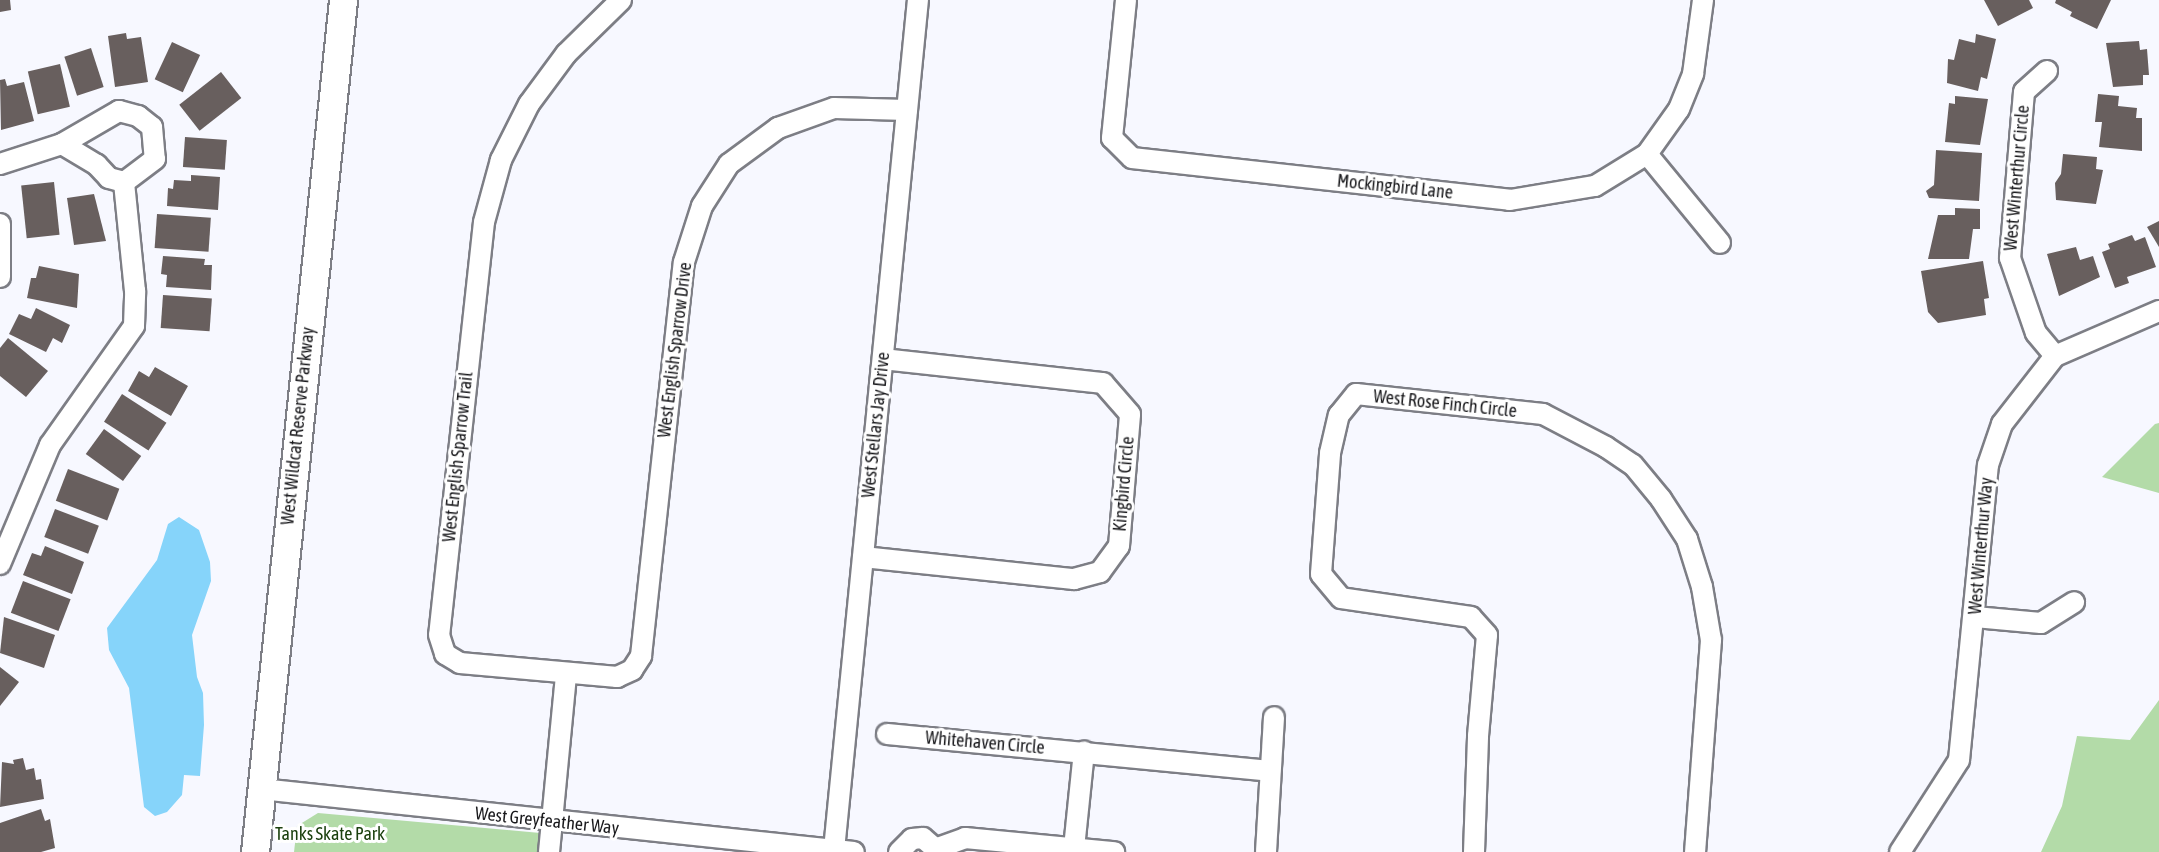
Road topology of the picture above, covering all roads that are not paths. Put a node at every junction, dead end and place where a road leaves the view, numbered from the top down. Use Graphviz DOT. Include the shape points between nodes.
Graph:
graph roads {
  1 [pos="343,0"];
  2 [pos="621,0"];
  3 [pos="918,0"];
  4 [pos="1126,0"];
  5 [pos="1703,0"];
  6 [pos="2047,71"];
  7 [pos="908,110"];
  8 [pos="62,144"];
  9 [pos="1647,154"];
  10 [pos="0,164"];
  11 [pos="124,182"];
  12 [pos="0,224"];
  13 [pos="1720,243"];
  14 [pos="0,277"];
  15 [pos="2159,311"];
  16 [pos="2055,356"];
  17 [pos="883,359"];
  18 [pos="863,557"];
  19 [pos="0,564"];
  20 [pos="2074,602"];
  21 [pos="1975,617"];
  22 [pos="566,674"];
  23 [pos="1274,717"];
  24 [pos="887,734"];
  25 [pos="1084,752"];
  26 [pos="1270,771"];
  27 [pos="261,789"];
  28 [pos="552,822"];
  29 [pos="1011,847"];
  30 [pos="1074,848"];
  31 [pos="834,850"];
  32 [pos="939,850"];
  33 [pos="255,852"];
  34 [pos="549,852"];
  35 [pos="854,852"];
  36 [pos="899,852"];
  37 [pos="1114,852"];
  38 [pos="1265,852"];
  39 [pos="1474,852"];
  40 [pos="1695,852"];
  41 [pos="1899,852"];
  1 -- 27 [label="main road, West Wildcat Reserve Parkway"];
  2 -- 22 [label="street, West English Sparrow Trail" via="566,54 529,104 501,160 484,222 439,635 446,654 460,663"];
  3 -- 7 [label="street, West Stellars Jay Drive"];
  4 -- 9 [label="street, Mockingbird Lane" via="1113,138 1132,158 1510,200 1595,186"];
  5 -- 9 [label="street, Mockingbird Lane" via="1693,74 1679,109"];
  6 -- 16 [label="street, West Winterthur Circle" via="2024,92 2010,258 2036,333"];
  7 -- 17 [label="street, West Stellars Jay Drive"];
  7 -- 22 [label="street, West English Sparrow Drive" via="834,108 778,128 729,164 702,206 684,262 641,656 632,670 617,677"];
  8 -- 10 [label="street"];
  8 -- 11 [label="street" via="97,165 109,178"];
  8 -- 11 [label="street" via="119,111 138,116 152,127 156,159"];
  9 -- 13 [label="street"];
  11 -- 19 [label="street" via="135,291 134,326 50,445"];
  12 -- 14 [label="street"];
  15 -- 16 [label="street, West Winterthur Way"];
  16 -- 21 [label="street, West Winterthur Way" via="2002,424 1988,465"];
  17 -- 18 [label="street, West Stellars Jay Drive"];
  17 -- 18 [label="street, Kingbird Circle" via="1103,383 1130,414 1119,546 1101,573 1074,579"];
  18 -- 31 [label="street, West Stellars Jay Drive"];
  20 -- 21 [label="street" via="2040,623"];
  21 -- 41 [label="street, West Winterthur Way" via="1959,760"];
  22 -- 28 [label="street"];
  23 -- 26 [label="street"];
  24 -- 25 [label="street, Whitehaven Circle"];
  25 -- 26 [label="street, Whitehaven Circle"];
  25 -- 30 [label="street"];
  26 -- 38 [label="street"];
  27 -- 28 [label="street, West Greyfeather Way"];
  27 -- 33 [label="main road, West Wildcat Reserve Parkway"];
  28 -- 31 [label="street, West Greyfeather Way"];
  28 -- 34 [label="street"];
  29 -- 30 [label="street"];
  29 -- 32 [label="street" via="965,838"];
  30 -- 37 [label="street"];
  31 -- 35 [label="street"];
  32 -- 36 [label="street" via="930,841 912,839"];
  39 -- 40 [label="street, West Rose Finch Circle" via="1487,635 1471,617 1341,598 1321,574 1330,453 1339,415 1356,394 1543,414 1633,465 1661,499 1687,539 1702,587 1711,640"];
}
